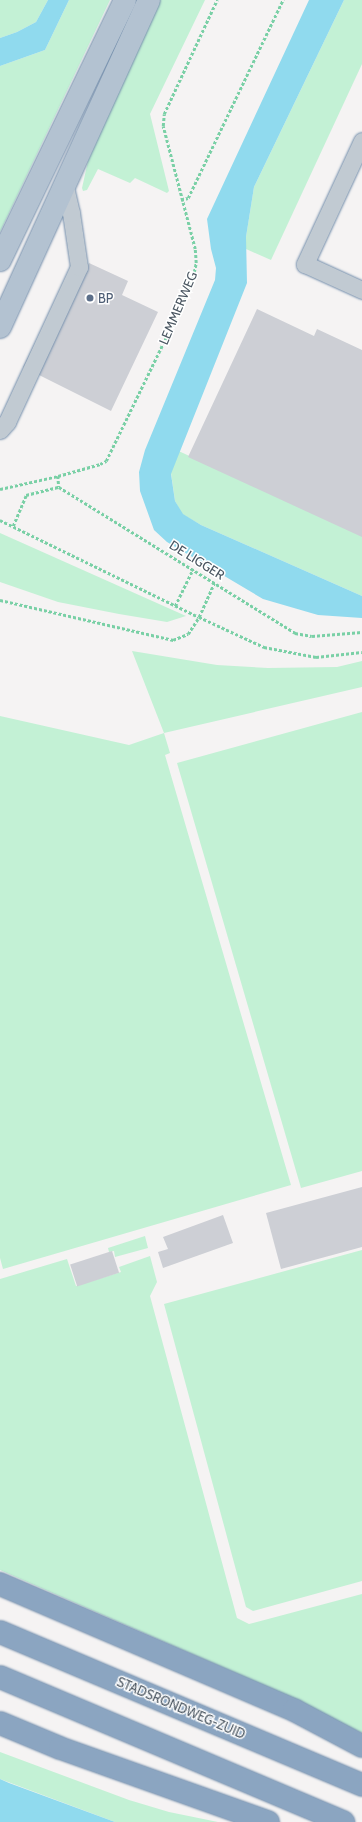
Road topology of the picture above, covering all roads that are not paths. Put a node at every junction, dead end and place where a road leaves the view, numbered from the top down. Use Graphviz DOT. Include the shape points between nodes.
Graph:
graph roads {
  1 [pos="125,0"];
  2 [pos="149,0"];
  3 [pos="362,141"];
  4 [pos="65,186"];
  5 [pos="0,260"];
  6 [pos="362,290"];
  7 [pos="0,327"];
  8 [pos="2,424"];
  9 [pos="0,1584"];
  10 [pos="0,1632"];
  11 [pos="0,1677"];
  12 [pos="0,1723"];
  13 [pos="362,1746"];
  14 [pos="362,1784"];
  15 [pos="268,1822"];
  16 [pos="344,1822"];
  1 -- 5 [label="main road"];
  2 -- 4 [label="main road"];
  3 -- 6 [label="lane" via="305,264"];
  4 -- 7 [label="main road"];
  4 -- 8 [label="lane" via="79,267"];
  9 -- 13 [label="highway" via="294,1710"];
  10 -- 14 [label="highway, STADSRONDWEG-ZUID"];
  11 -- 16 [label="highway"];
  12 -- 15 [label="highway" via="68,1751"];
}
